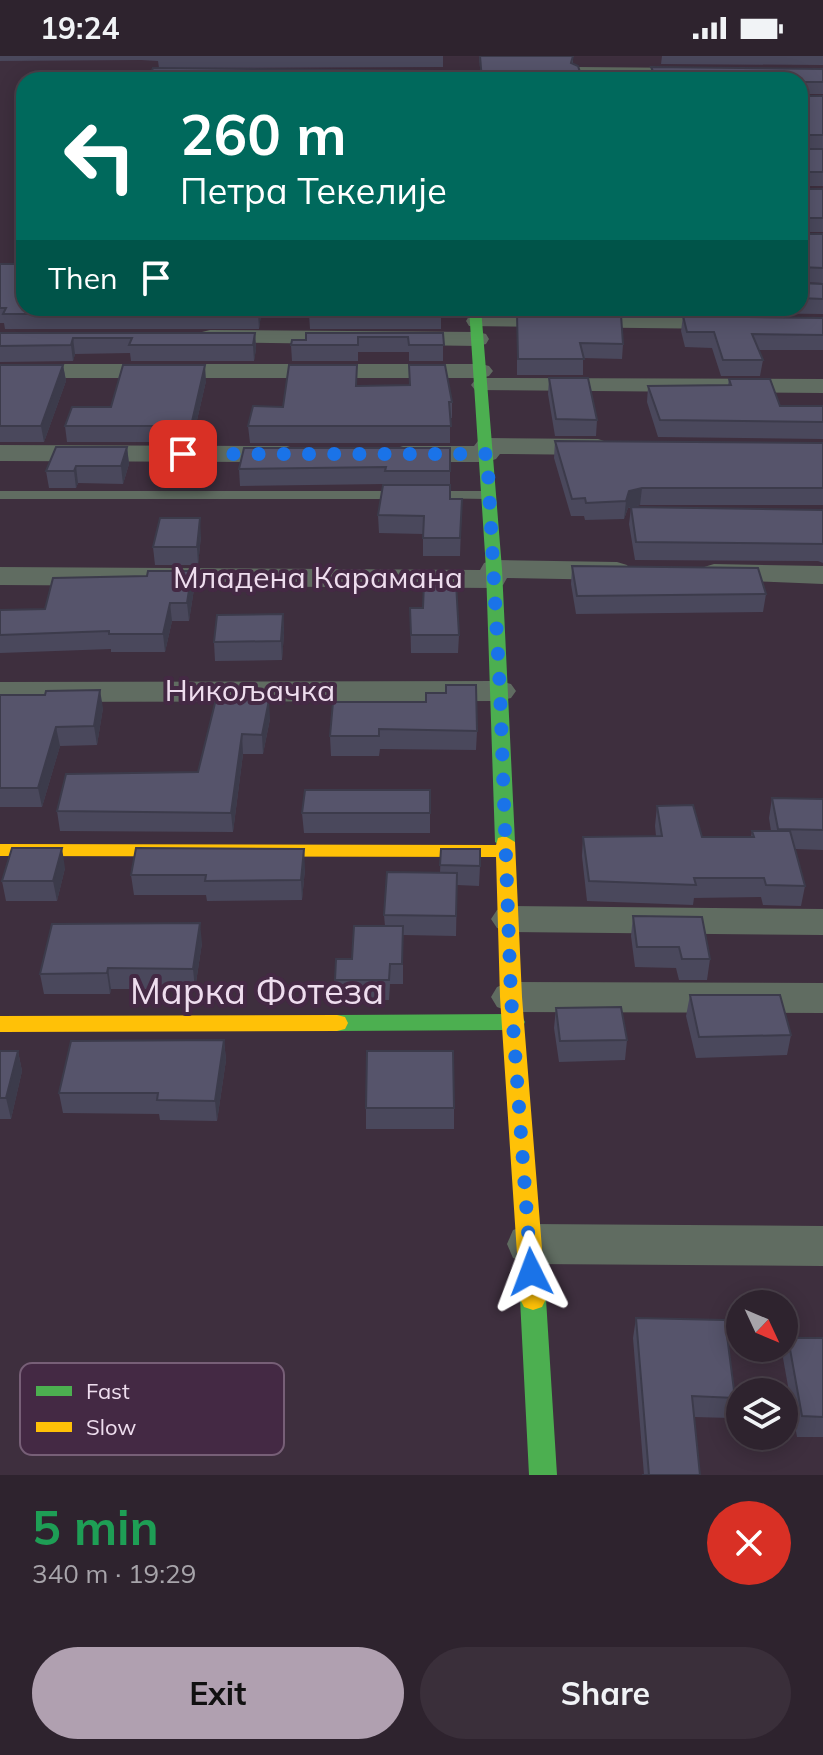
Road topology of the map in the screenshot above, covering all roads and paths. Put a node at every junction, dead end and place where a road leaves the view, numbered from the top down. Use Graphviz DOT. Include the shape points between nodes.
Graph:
graph roads {
  1 [pos="477,322"];
  2 [pos="756,322"];
  3 [pos="181,337"];
  4 [pos="0,371"];
  5 [pos="482,378"];
  6 [pos="823,386"];
  7 [pos="629,448"];
  8 [pos="487,450"];
  9 [pos="0,453"];
  10 [pos="314,454"];
  11 [pos="377,454"];
  12 [pos="0,495"];
  13 [pos="487,495"];
  14 [pos="651,572"];
  15 [pos="682,572"];
  16 [pos="493,574"];
  17 [pos="823,575"];
  18 [pos="0,576"];
  19 [pos="500,691"];
  20 [pos="0,692"];
  21 [pos="0,850"];
  22 [pos="506,851"];
  23 [pos="510,919"];
  24 [pos="823,922"];
  25 [pos="823,998"];
  26 [pos="513,1010"];
  27 [pos="0,1024"];
  28 [pos="530,1244"];
  29 [pos="823,1246"];
  30 [pos="543,1475"];
  1 -- 2 [label="street"];
  1 -- 3 [label="street"];
  1 -- 5 [label="street"];
  4 -- 5 [label="street"];
  5 -- 6 [label="street"];
  5 -- 8 [label="street"];
  7 -- 8 [label="street"];
  8 -- 11 [label="street"];
  8 -- 13 [label="street"];
  9 -- 10 [label="street"];
  12 -- 13 [label="lane"];
  13 -- 16 [label="street"];
  14 -- 16 [label="street, Младена Карамана"];
  15 -- 17 [label="street"];
  16 -- 18 [label="street, Младена Карамана"];
  16 -- 19 [label="street"];
  19 -- 20 [label="street, Никољачка"];
  19 -- 22 [label="street"];
  21 -- 22 [label="street"];
  22 -- 23 [label="street"];
  23 -- 24 [label="street"];
  23 -- 26 [label="street"];
  25 -- 26 [label="street"];
  26 -- 27 [label="street, Марка Фотеза"];
  26 -- 28 [label="street"];
  28 -- 29 [label="street"];
  28 -- 30 [label="street"];
}
